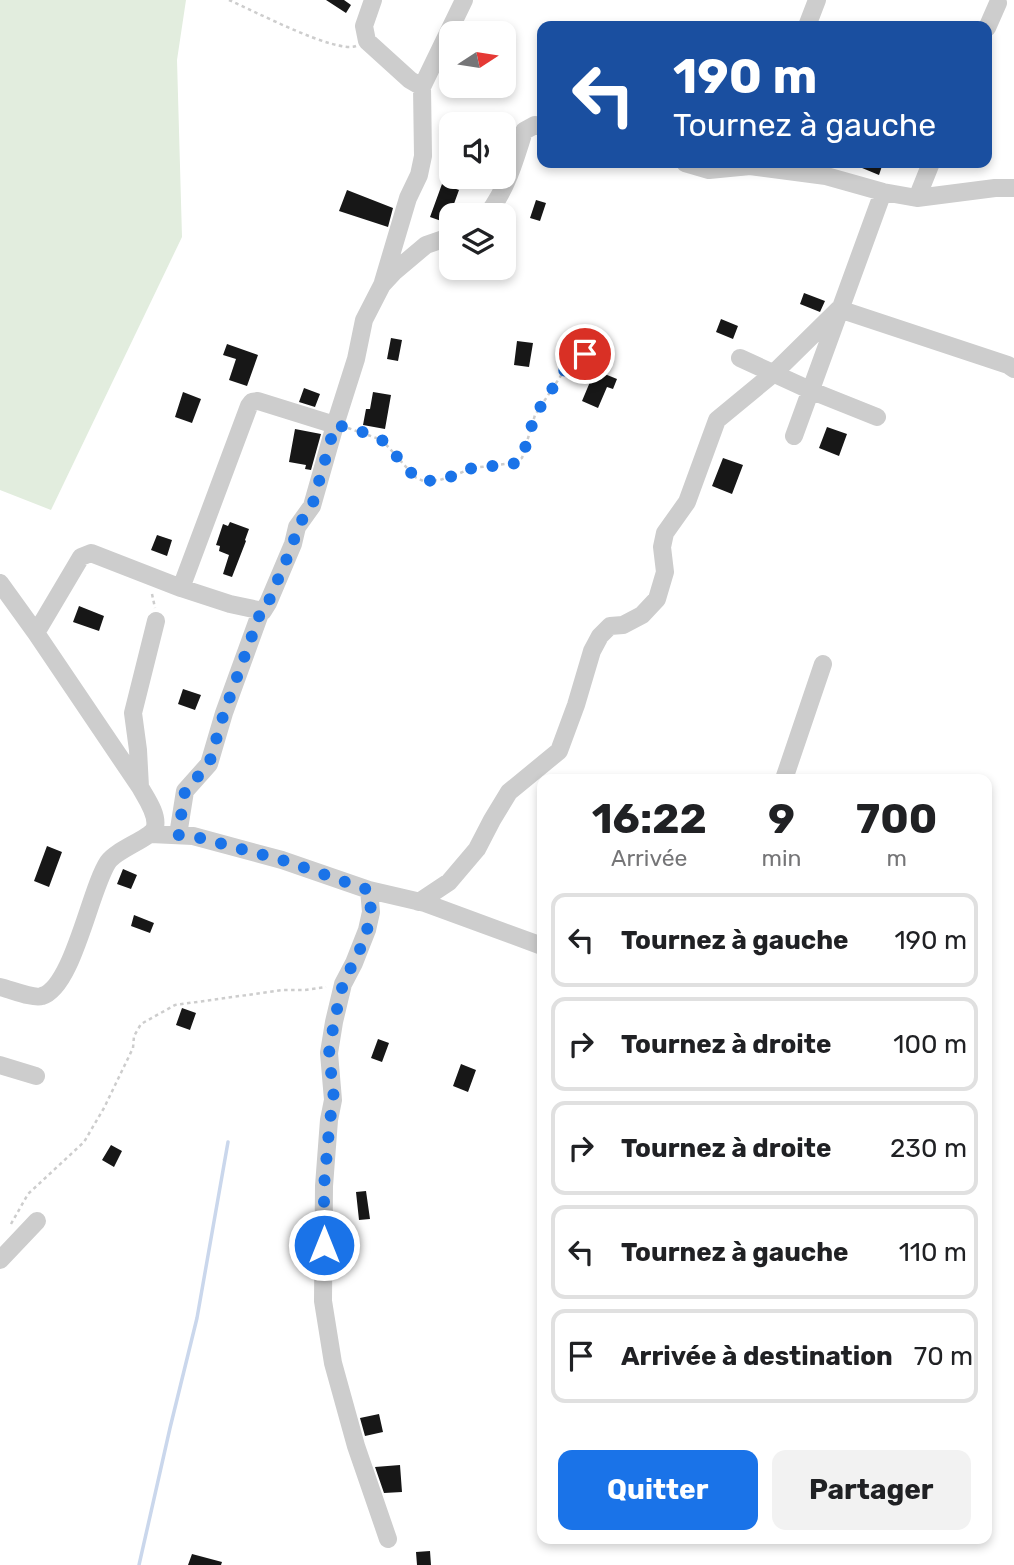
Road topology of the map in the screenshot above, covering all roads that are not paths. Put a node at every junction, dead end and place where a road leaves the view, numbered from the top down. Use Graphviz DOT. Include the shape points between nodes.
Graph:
graph roads {
  1 [pos="373,0"];
  2 [pos="464,0"];
  3 [pos="817,0"];
  4 [pos="998,3"];
  5 [pos="809,21"];
  6 [pos="990,21"];
  7 [pos="422,87"];
  8 [pos="537,125"];
  9 [pos="702,168"];
  10 [pos="723,168"];
  11 [pos="775,168"];
  12 [pos="929,168"];
  13 [pos="1014,188"];
  14 [pos="883,192"];
  15 [pos="918,198"];
  16 [pos="497,203"];
  17 [pos="439,241"];
  18 [pos="382,285"];
  19 [pos="839,309"];
  20 [pos="740,358"];
  21 [pos="1014,369"];
  22 [pos="774,373"];
  23 [pos="812,391"];
  24 [pos="877,417"];
  25 [pos="335,425"];
  26 [pos="794,436"];
  27 [pos="0,583"];
  28 [pos="181,588"];
  29 [pos="261,611"];
  30 [pos="156,621"];
  31 [pos="36,633"];
  32 [pos="823,664"];
  33 [pos="785,774"];
  34 [pos="140,787"];
  35 [pos="151,834"];
  36 [pos="178,835"];
  37 [pos="369,890"];
  38 [pos="419,902"];
  39 [pos="537,944"];
  40 [pos="0,987"];
  41 [pos="0,1065"];
  42 [pos="36,1076"];
  43 [pos="37,1221"];
  44 [pos="0,1260"];
  45 [pos="387,1539"];
  1 -- 7 [label="street" via="364,26 367,41"];
  2 -- 7 [label="street"];
  3 -- 5 [label="street"];
  4 -- 6 [label="street"];
  7 -- 18 [label="street" via="423,156"];
  8 -- 16 [label="street" via="524,131"];
  9 -- 10 [label="street"];
  11 -- 14 [label="street"];
  12 -- 15 [label="street"];
  13 -- 15 [label="street"];
  14 -- 15 [label="street"];
  14 -- 19 [label="street"];
  17 -- 18 [label="street" via="426,246"];
  18 -- 25 [label="street" via="364,320"];
  19 -- 21 [label="street"];
  19 -- 22 [label="street"];
  19 -- 23 [label="street"];
  20 -- 22 [label="street"];
  22 -- 23 [label="street"];
  22 -- 38 [label="street" via="717,420 687,502 665,533 665,572 657,599 642,615 610,626 600,636 559,751 509,792 477,849 449,882"];
  23 -- 24 [label="street"];
  23 -- 26 [label="street"];
  25 -- 28 [label="street" via="252,402"];
  25 -- 29 [label="street" via="312,506 297,527"];
  27 -- 31 [label="street"];
  28 -- 29 [label="street"];
  28 -- 31 [label="street" via="91,553 81,557"];
  29 -- 36 [label="street" via="209,764 185,791"];
  30 -- 34 [label="street" via="133,713"];
  31 -- 34 [label="street"];
  32 -- 33 [label="street"];
  34 -- 35 [label="street" via="155,819"];
  35 -- 36 [label="street"];
  35 -- 40 [label="street" via="108,862 69,965 52,989 38,997"];
  36 -- 37 [label="street" via="282,860"];
  37 -- 38 [label="street"];
  37 -- 45 [label="street" via="367,930 343,984 329,1053 334,1100 324,1186 323,1301 333,1363"];
  38 -- 39 [label="street"];
  41 -- 42 [label="street"];
  43 -- 44 [label="street"];
}
